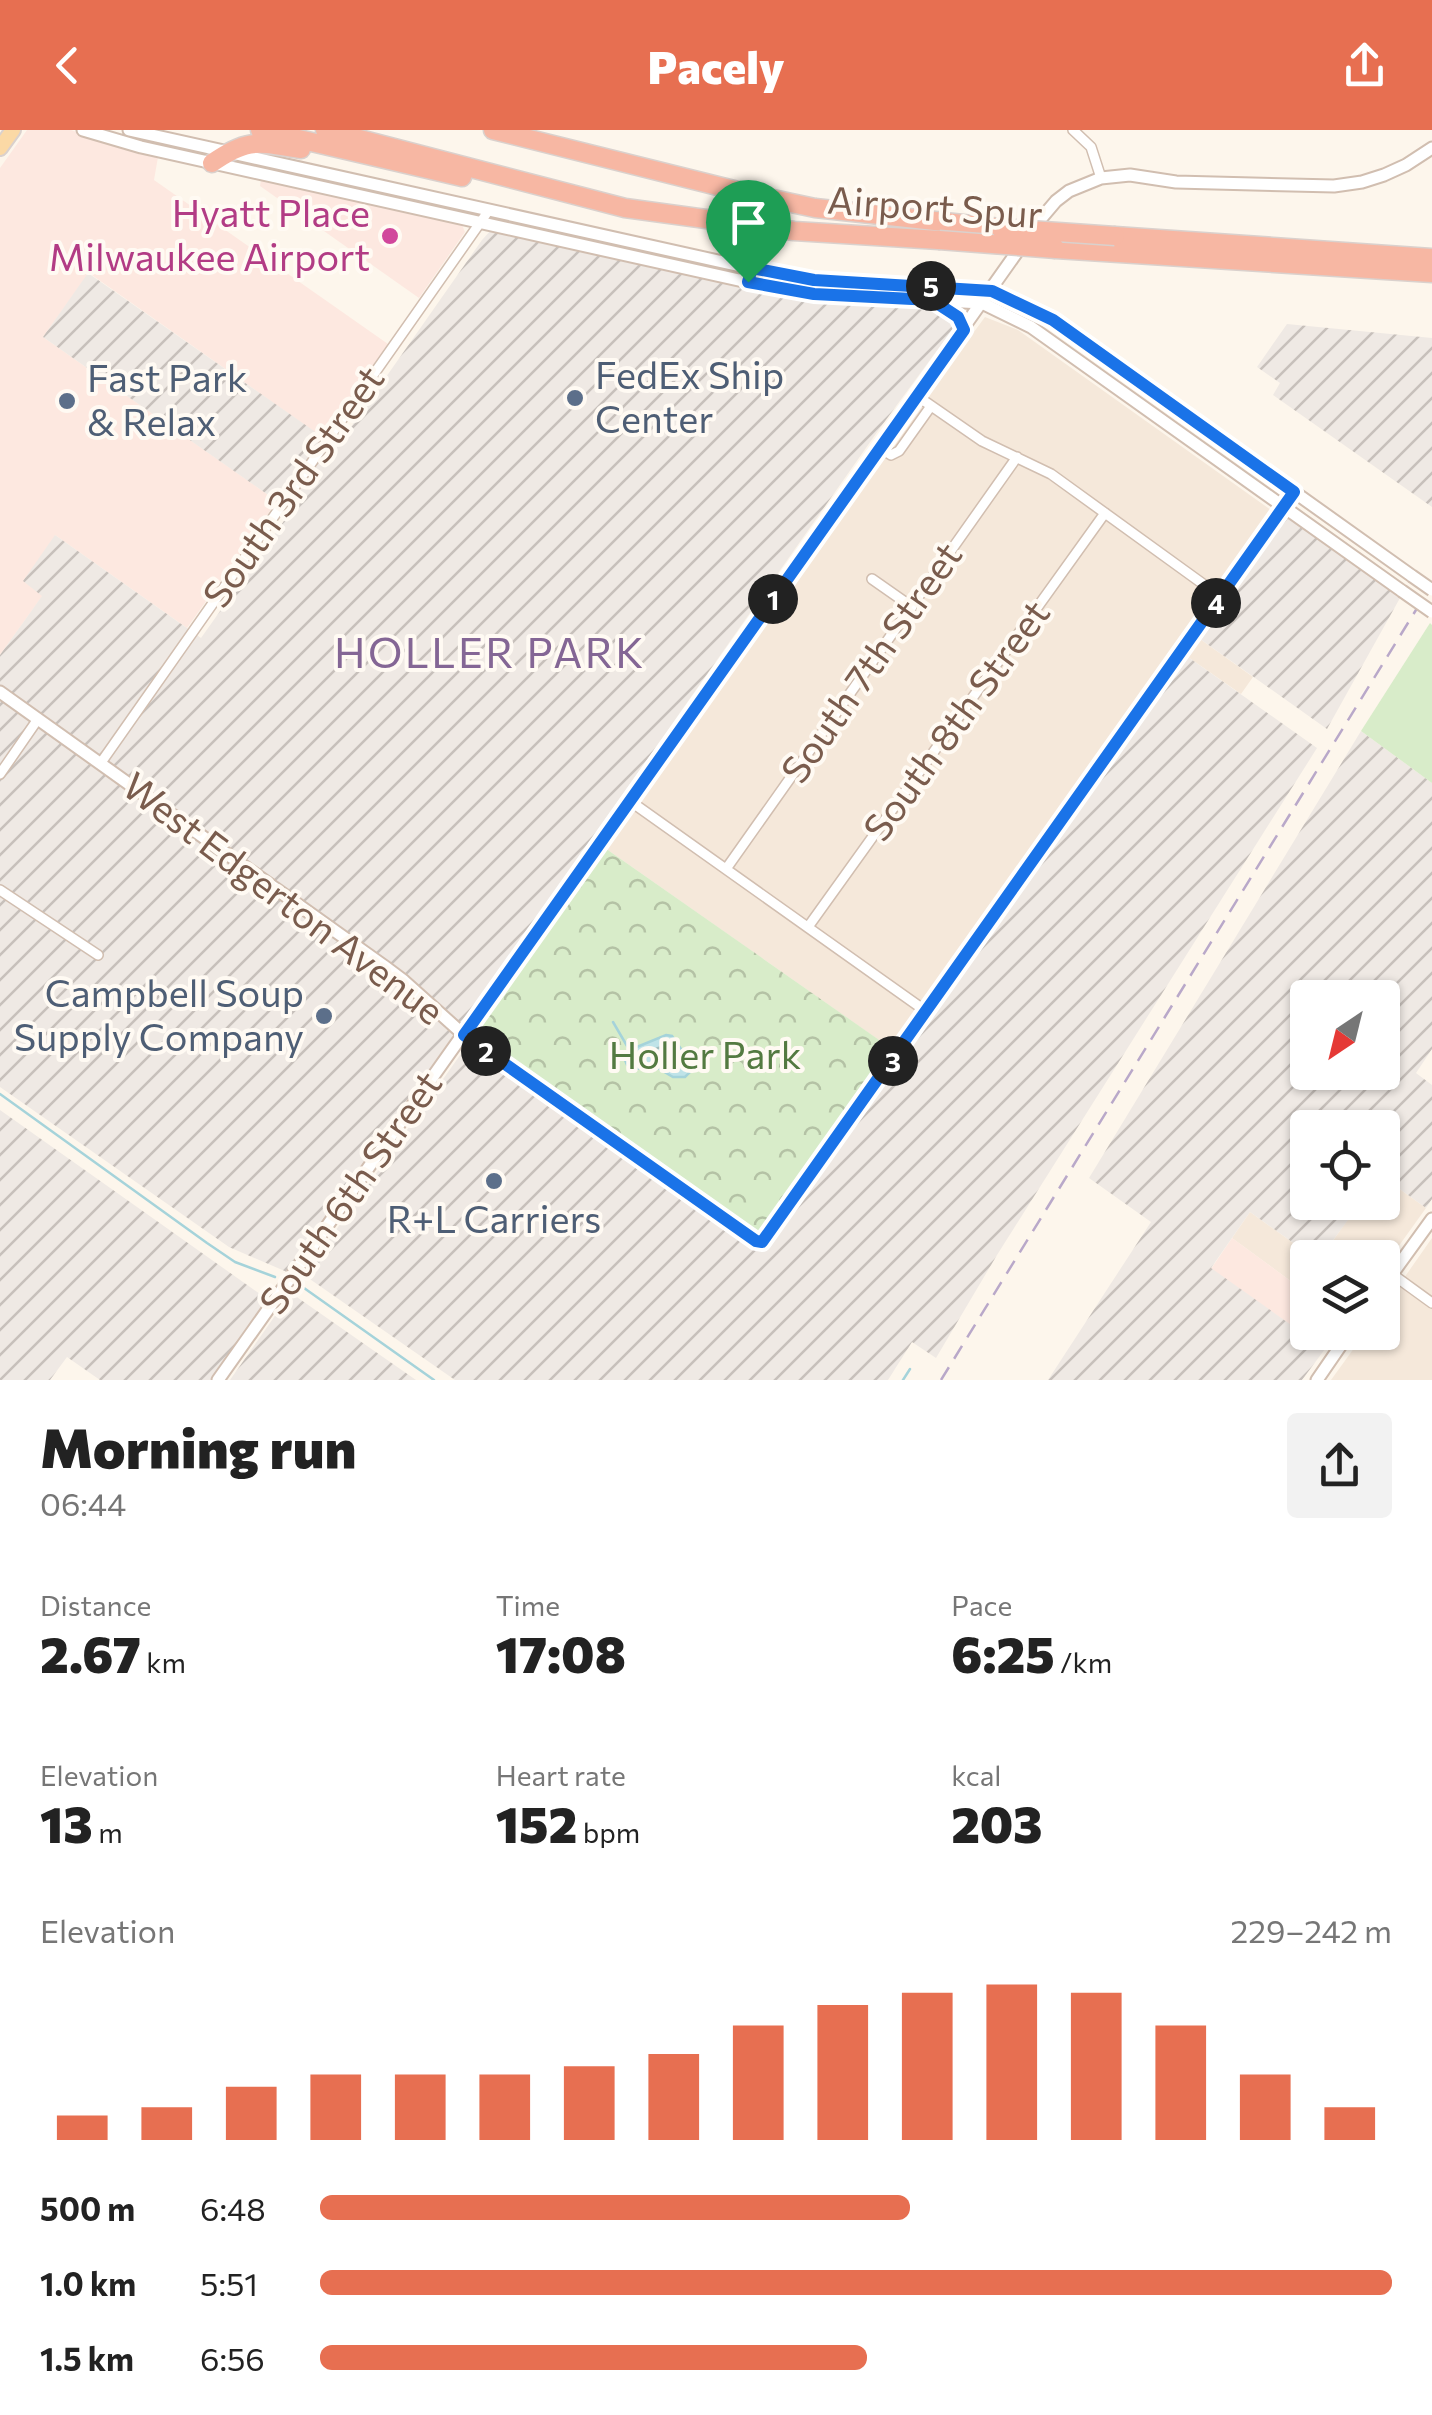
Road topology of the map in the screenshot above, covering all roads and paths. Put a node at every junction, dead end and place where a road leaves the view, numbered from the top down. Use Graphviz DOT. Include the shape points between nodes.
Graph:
graph roads {
  1 [pos="13,130"];
  2 [pos="83,130"];
  3 [pos="129,130"];
  4 [pos="260,130"];
  5 [pos="325,130"];
  6 [pos="492,130"];
  7 [pos="541,130"];
  8 [pos="1074,130"];
  9 [pos="0,148"];
  10 [pos="1432,148"];
  11 [pos="220,157"];
  12 [pos="640,166"];
  13 [pos="420,168"];
  14 [pos="1101,178"];
  15 [pos="624,208"];
  16 [pos="488,210"];
  17 [pos="480,222"];
  18 [pos="539,229"];
  19 [pos="1432,258"];
  20 [pos="752,268"];
  21 [pos="1432,274"];
  22 [pos="748,282"];
  23 [pos="992,291"];
  24 [pos="932,300"];
  25 [pos="982,303"];
  26 [pos="1053,320"];
  27 [pos="964,330"];
  28 [pos="1043,335"];
  29 [pos="917,396"];
  30 [pos="931,406"];
  31 [pos="1173,406"];
  32 [pos="1162,420"];
  33 [pos="880,448"];
  34 [pos="1017,457"];
  35 [pos="1294,492"];
  36 [pos="1284,507"];
  37 [pos="1105,513"];
  38 [pos="872,579"];
  39 [pos="1432,590"];
  40 [pos="1221,597"];
  41 [pos="912,607"];
  42 [pos="1432,612"];
  43 [pos="0,692"];
  44 [pos="38,719"];
  45 [pos="100,764"];
  46 [pos="0,774"];
  47 [pos="630,801"];
  48 [pos="726,869"];
  49 [pos="0,890"];
  50 [pos="808,928"];
  51 [pos="98,956"];
  52 [pos="927,1012"];
  53 [pos="464,1035"];
  54 [pos="1432,1219"];
  55 [pos="1400,1263"];
  56 [pos="1400,1280"];
  57 [pos="1432,1302"];
  58 [pos="1337,1350"];
  59 [pos="218,1380"];
  60 [pos="1316,1380"];
  1 -- 9 [label="main road"];
  2 -- 11 [label="street"];
  3 -- 11 [label="street"];
  4 -- 13 [label="highway"];
  5 -- 15 [label="highway, Airport Spur"];
  6 -- 12 [label="highway, Airport Spur"];
  7 -- 12 [label="highway"];
  8 -- 14 [label="street" via="1091,146"];
  10 -- 14 [label="street, South 6th Street" via="1384,175 1334,186"];
  11 -- 13 [label="highway" via="260,143"];
  11 -- 16 [label="street"];
  11 -- 17 [label="street"];
  12 -- 19 [label="highway, Airport Spur, bridge" via="815,208"];
  13 -- 15 [label="highway"];
  14 -- 23 [label="street, South 6th Street" via="1056,201"];
  15 -- 21 [label="highway, Airport Spur, bridge" via="794,231"];
  16 -- 17 [label="street, South 3rd Street"];
  16 -- 18 [label="street"];
  17 -- 18 [label="street"];
  17 -- 45 [label="street, South 3rd Street"];
  18 -- 20 [label="street"];
  18 -- 22 [label="street"];
  20 -- 22 [label="street"];
  20 -- 23 [label="street" via="814,280"];
  22 -- 24 [label="street" via="814,294"];
  23 -- 25 [label="street, South 6th Street"];
  23 -- 26 [label="street"];
  24 -- 25 [label="street"];
  24 -- 27 [label="street" via="958,317"];
  25 -- 27 [label="street, South 6th Street"];
  25 -- 28 [label="street"];
  26 -- 28 [label="street"];
  26 -- 31 [label="street"];
  27 -- 29 [label="street, South 6th Street"];
  28 -- 32 [label="street"];
  29 -- 30 [label="street"];
  29 -- 33 [label="street, South 6th Street"];
  30 -- 33 [label="street" via="899,452"];
  30 -- 34 [label="street"];
  31 -- 32 [label="street"];
  31 -- 35 [label="street"];
  32 -- 36 [label="street"];
  33 -- 47 [label="street, South 6th Street"];
  34 -- 37 [label="street"];
  34 -- 41 [label="street, South 7th Street"];
  35 -- 36 [label="street"];
  35 -- 39 [label="street, bridge"];
  36 -- 40 [label="street"];
  36 -- 42 [label="street, bridge"];
  37 -- 40 [label="street"];
  37 -- 50 [label="street, South 8th Street"];
  38 -- 41 [label="street"];
  40 -- 52 [label="street"];
  41 -- 48 [label="street, South 7th Street"];
  43 -- 44 [label="street, West Edgerton Avenue"];
  44 -- 45 [label="street, West Edgerton Avenue"];
  44 -- 46 [label="street"];
  45 -- 53 [label="street, West Edgerton Avenue" via="404,980"];
  47 -- 48 [label="street"];
  47 -- 53 [label="street, South 6th Street"];
  48 -- 50 [label="street"];
  49 -- 51 [label="street"];
  50 -- 52 [label="street"];
  52 -- 53 [label="street, West Edgerton Avenue" via="762,1242"];
  53 -- 59 [label="street, South 6th Street"];
  54 -- 55 [label="street"];
  56 -- 57 [label="street"];
  58 -- 60 [label="street"];
}
